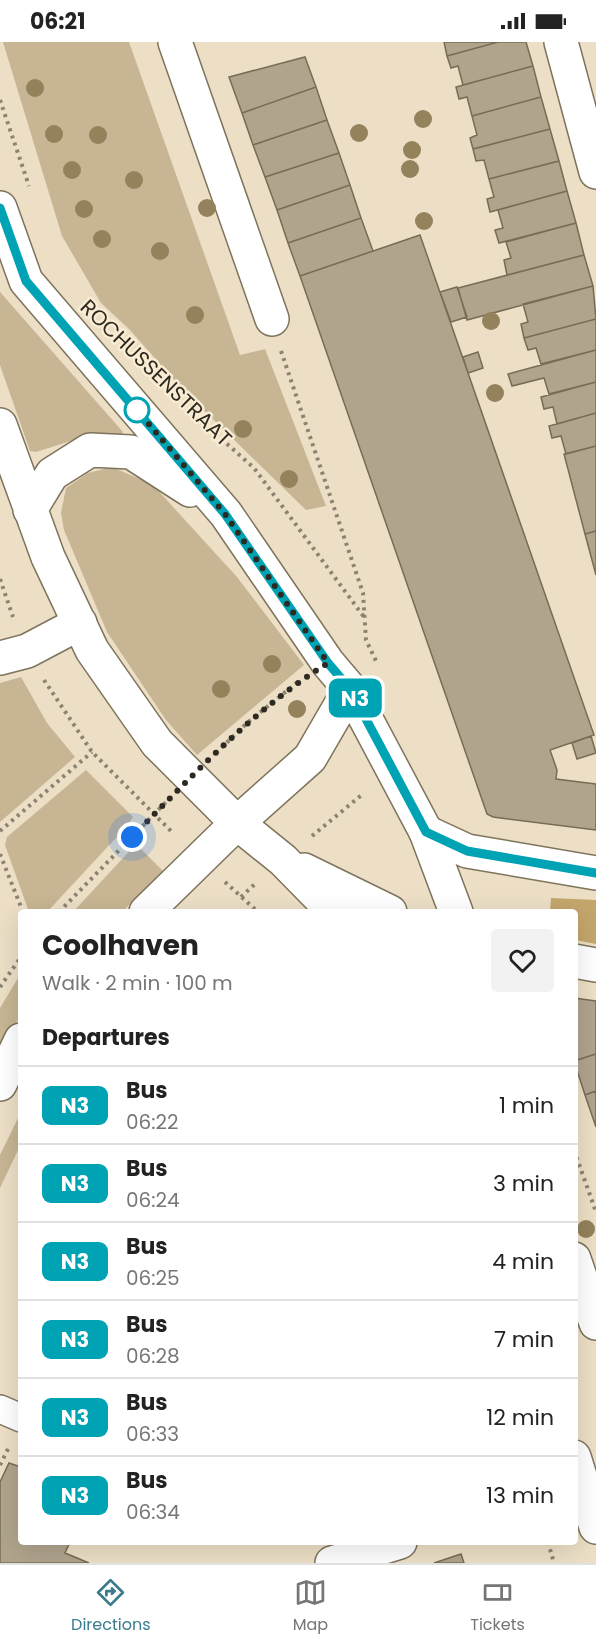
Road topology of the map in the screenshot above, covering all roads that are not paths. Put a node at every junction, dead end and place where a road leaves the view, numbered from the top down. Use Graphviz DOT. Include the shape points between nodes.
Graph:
graph roads {
  1 [pos="175,42"];
  2 [pos="561,42"];
  3 [pos="596,172"];
  4 [pos="0,208"];
  5 [pos="272,319"];
  6 [pos="0,425"];
  7 [pos="30,510"];
  8 [pos="225,514"];
  9 [pos="80,622"];
  10 [pos="13,654"];
  11 [pos="350,689"];
  12 [pos="237,823"];
  13 [pos="426,832"];
  14 [pos="283,860"];
  15 [pos="596,873"];
  16 [pos="149,909"];
  17 [pos="330,909"];
  18 [pos="384,909"];
  19 [pos="455,909"];
  20 [pos="578,962"];
  21 [pos="596,965"];
  22 [pos="18,1046"];
  23 [pos="0,1084"];
  24 [pos="578,1271"];
  25 [pos="596,1323"];
  26 [pos="0,1409"];
  27 [pos="18,1417"];
  28 [pos="578,1469"];
  29 [pos="585,1490"];
  30 [pos="596,1527"];
  31 [pos="390,1545"];
  32 [pos="332,1563"];
  1 -- 5 [label="street"];
  2 -- 3 [label="street"];
  4 -- 8 [label="street, ROCHUSSENSTRAAT" via="26,281"];
  6 -- 7 [label="street"];
  7 -- 8 [label="street" via="52,474 90,450 131,452"];
  7 -- 9 [label="street"];
  8 -- 11 [label="street, ROCHUSSENSTRAAT"];
  9 -- 10 [label="street"];
  9 -- 12 [label="street" via="92,650 151,734"];
  11 -- 12 [label="street" via="310,758"];
  11 -- 13 [label="street, ROCHUSSENSTRAAT"];
  12 -- 14 [label="street"];
  12 -- 16 [label="street"];
  13 -- 15 [label="street" via="467,851"];
  13 -- 19 [label="street, ROCHUSSENSTRAAT"];
  14 -- 17 [label="street"];
  14 -- 18 [label="street"];
  20 -- 21 [label="street"];
  22 -- 23 [label="street"];
  24 -- 25 [label="street"];
  26 -- 27 [label="street"];
  28 -- 29 [label="street"];
  29 -- 30 [label="street"];
  31 -- 32 [label="street"];
}
